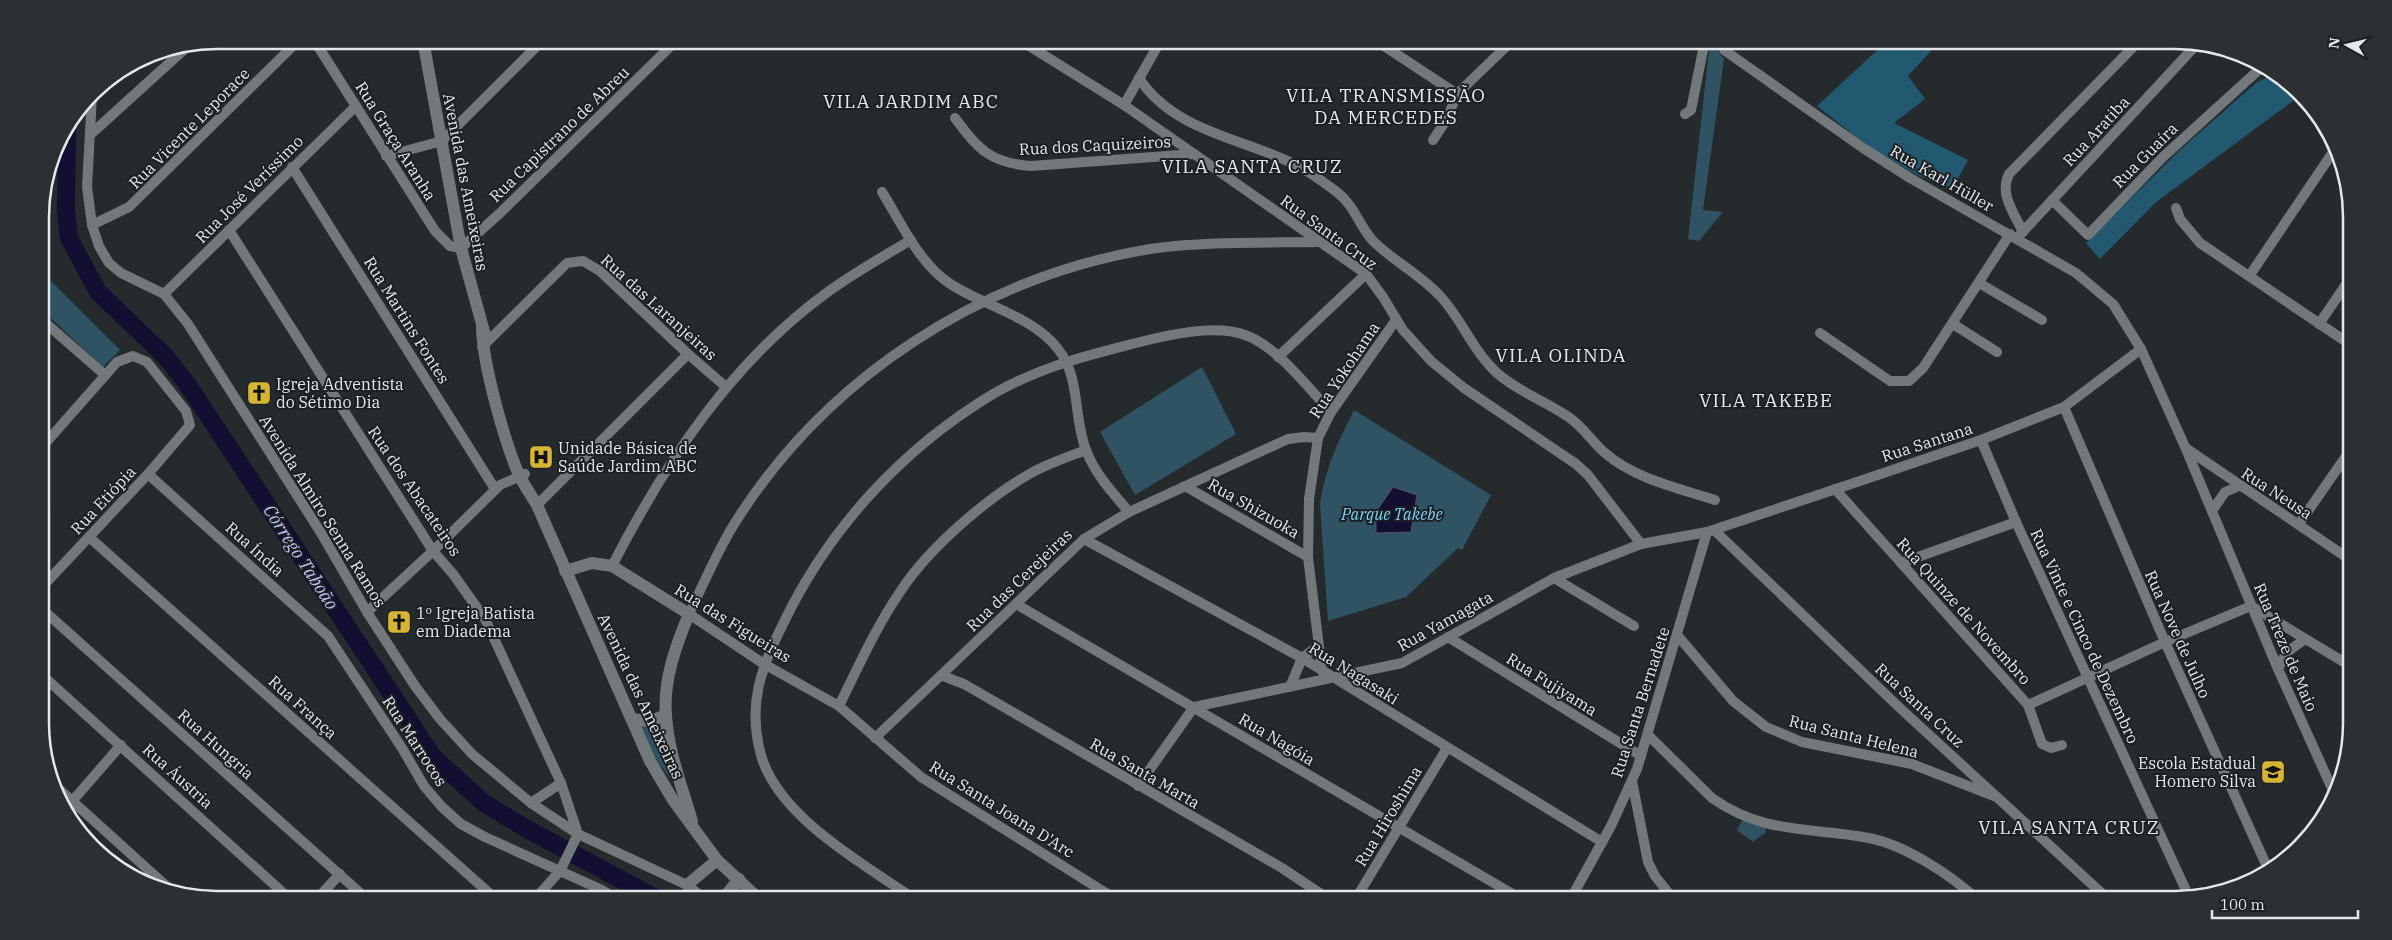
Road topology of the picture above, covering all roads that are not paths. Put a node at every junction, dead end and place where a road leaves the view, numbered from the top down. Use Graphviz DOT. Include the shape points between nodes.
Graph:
graph roads {
  1 [pos="290,49"];
  2 [pos="320,49"];
  3 [pos="425,49"];
  4 [pos="534,49"];
  5 [pos="668,49"];
  6 [pos="1034,49"];
  7 [pos="1157,49"];
  8 [pos="1389,49"];
  9 [pos="1504,49"];
  10 [pos="1703,49"];
  11 [pos="1723,49"];
  12 [pos="2131,49"];
  13 [pos="2193,50"];
  14 [pos="1392,51"];
  15 [pos="181,53"];
  16 [pos="2258,71"];
  17 [pos="1139,78"];
  18 [pos="1457,94"];
  19 [pos="1124,105"];
  20 [pos="92,106"];
  21 [pos="356,106"];
  22 [pos="1685,114"];
  23 [pos="955,118"];
  24 [pos="91,134"];
  25 [pos="1433,140"];
  26 [pos="442,141"];
  27 [pos="1194,154"];
  28 [pos="2331,155"];
  29 [pos="386,156"];
  30 [pos="292,167"];
  31 [pos="882,192"];
  32 [pos="2052,200"];
  33 [pos="2176,208"];
  34 [pos="92,224"];
  35 [pos="229,230"];
  36 [pos="2016,235"];
  37 [pos="912,240"];
  38 [pos="1319,242"];
  39 [pos="461,248"];
  40 [pos="1366,274"];
  41 [pos="2250,274"];
  42 [pos="1979,282"];
  43 [pos="2343,289"];
  44 [pos="164,294"];
  45 [pos="987,302"];
  46 [pos="1396,320"];
  47 [pos="2042,320"];
  48 [pos="1953,324"];
  49 [pos="2319,324"];
  50 [pos="49,326"];
  51 [pos="1820,333"];
  52 [pos="2343,340"];
  53 [pos="485,345"];
  54 [pos="2141,349"];
  55 [pos="1997,352"];
  56 [pos="688,354"];
  57 [pos="1278,356"];
  58 [pos="1066,360"];
  59 [pos="105,375"];
  60 [pos="726,387"];
  61 [pos="2064,407"];
  62 [pos="1331,412"];
  63 [pos="49,436"];
  64 [pos="1318,438"];
  65 [pos="1981,440"];
  66 [pos="2186,449"];
  67 [pos="1086,450"];
  68 [pos="2343,461"];
  69 [pos="148,474"];
  70 [pos="524,478"];
  71 [pos="1185,486"];
  72 [pos="2239,486"];
  73 [pos="495,489"];
  74 [pos="1835,489"];
  75 [pos="1715,500"];
  76 [pos="537,505"];
  77 [pos="2212,511"];
  78 [pos="1129,512"];
  79 [pos="2016,522"];
  80 [pos="2299,524"];
  81 [pos="1710,531"];
  82 [pos="89,538"];
  83 [pos="1084,539"];
  84 [pos="1642,544"];
  85 [pos="434,552"];
  86 [pos="2343,555"];
  87 [pos="1308,557"];
  88 [pos="1901,563"];
  89 [pos="612,566"];
  90 [pos="565,571"];
  91 [pos="1554,578"];
  92 [pos="49,580"];
  93 [pos="1016,604"];
  94 [pos="2252,606"];
  95 [pos="367,612"];
  96 [pos="689,614"];
  97 [pos="49,615"];
  98 [pos="1634,626"];
  99 [pos="1678,636"];
  100 [pos="1448,637"];
  101 [pos="2305,639"];
  102 [pos="2165,642"];
  103 [pos="1318,646"];
  104 [pos="338,649"];
  105 [pos="1302,658"];
  106 [pos="2343,662"];
  107 [pos="764,664"];
  108 [pos="2278,669"];
  109 [pos="1322,671"];
  110 [pos="942,676"];
  111 [pos="2088,677"];
  112 [pos="1333,678"];
  113 [pos="49,681"];
  114 [pos="1290,688"];
  115 [pos="2028,705"];
  116 [pos="839,706"];
  117 [pos="1194,707"];
  118 [pos="666,716"];
  119 [pos="632,719"];
  120 [pos="1648,734"];
  121 [pos="876,738"];
  122 [pos="121,745"];
  123 [pos="2062,745"];
  124 [pos="1447,748"];
  125 [pos="1641,756"];
  126 [pos="1632,781"];
  127 [pos="561,783"];
  128 [pos="2331,785"];
  129 [pos="1138,786"];
  130 [pos="1998,798"];
  131 [pos="531,803"];
  132 [pos="70,804"];
  133 [pos="1399,828"];
  134 [pos="694,830"];
  135 [pos="577,836"];
  136 [pos="1602,842"];
  137 [pos="717,860"];
  138 [pos="2266,864"];
  139 [pos="562,868"];
  140 [pos="340,874"];
  141 [pos="739,879"];
  142 [pos="160,881"];
  143 [pos="687,886"];
  144 [pos="282,891"];
  145 [pos="324,891"];
  146 [pos="358,891"];
  147 [pos="487,891"];
  148 [pos="542,891"];
  149 [pos="603,891"];
  150 [pos="694,891"];
  151 [pos="729,891"];
  152 [pos="751,891"];
  153 [pos="903,891"];
  154 [pos="1103,891"];
  155 [pos="1316,891"];
  156 [pos="1360,891"];
  157 [pos="1508,891"];
  158 [pos="1575,891"];
  159 [pos="1666,891"];
  160 [pos="1966,891"];
  161 [pos="2099,891"];
  162 [pos="2186,891"];
  1 -- 34 [label="street, Rua Vicente Leporace" via="129,207"];
  2 -- 21 [label="street, Rua Graça Aranha"];
  3 -- 26 [label="street, Avenida das Ameixeiras"];
  4 -- 26 [label="street"];
  5 -- 39 [label="street, Rua Capistrano de Abreu"];
  6 -- 19 [label="street, Rua Santa Cruz"];
  7 -- 17 [label="street"];
  8 -- 14 [label="street"];
  9 -- 18 [label="street"];
  10 -- 22 [label="street" via="1691,110"];
  11 -- 36 [label="street, Rua Karl Hüller" via="1828,125 1910,178"];
  12 -- 36 [label="street" via="2009,174 2004,183 2005,194"];
  13 -- 32 [label="street, Rua Aratiba"];
  14 -- 18 [label="street"];
  15 -- 24 [label="street"];
  16 -- 32 [label="street, Rua Guaíra" via="2163,157 2088,234"];
  17 -- 19 [label="street"];
  17 -- 75 [label="street" via="1148,92 1174,113 1231,140 1296,164 1340,195 1360,219 1371,239 1416,273 1442,298 1474,346 1497,373 1578,423 1604,452 1620,464 1663,483"];
  18 -- 25 [label="street" via="1447,119"];
  19 -- 27 [label="street, Rua Santa Cruz"];
  20 -- 24 [label="street, Avenida Almiro Senna Ramos"];
  21 -- 29 [label="street, Rua Graça Aranha"];
  21 -- 30 [label="street, Rua José Veríssimo"];
  23 -- 27 [label="street, Rua dos Caquizeiros" via="986,154 1016,165"];
  24 -- 34 [label="street, Avenida Almiro Senna Ramos" via="87,188"];
  26 -- 29 [label="street"];
  26 -- 39 [label="street, Avenida das Ameixeiras"];
  27 -- 38 [label="street, Rua Santa Cruz"];
  28 -- 41 [label="street"];
  29 -- 39 [label="street, Rua Graça Aranha" via="435,231 450,246"];
  30 -- 35 [label="street, Rua José Veríssimo"];
  30 -- 73 [label="street, Rua Martins Fontes"];
  31 -- 37 [label="street"];
  32 -- 36 [label="street, Rua Aratiba"];
  33 -- 41 [label="street" via="2180,219 2200,243"];
  34 -- 44 [label="street, Avenida Almiro Senna Ramos" via="109,263 121,273"];
  35 -- 44 [label="street, Rua José Veríssimo"];
  35 -- 85 [label="street, Rua dos Abacateiros"];
  36 -- 42 [label="street, Rua Aratiba"];
  36 -- 54 [label="street, Rua Karl Hüller" via="2096,288 2113,304"];
  37 -- 45 [label="street" via="922,256 947,282"];
  37 -- 60 [label="street" via="862,268 818,299 761,350"];
  38 -- 40 [label="street, Rua Santa Cruz"];
  38 -- 45 [label="street" via="1181,246 1124,254 1041,277"];
  39 -- 53 [label="street, Avenida das Ameixeiras"];
  40 -- 46 [label="street, Rua Santa Cruz"];
  40 -- 57 [label="street"];
  41 -- 49 [label="street"];
  42 -- 47 [label="street"];
  42 -- 48 [label="street, Rua Aratiba"];
  43 -- 49 [label="street"];
  44 -- 95 [label="street, Avenida Almiro Senna Ramos" via="205,350"];
  45 -- 58 [label="street" via="1047,338"];
  45 -- 96 [label="street" via="925,334 888,358 835,404 782,458 733,526"];
  46 -- 62 [label="street, Rua Yokohama"];
  46 -- 84 [label="street, Rua Santa Cruz" via="1448,377 1576,464"];
  48 -- 51 [label="street, Rua Aratiba" via="1923,368 1909,381 1900,382 1890,381"];
  48 -- 55 [label="street"];
  49 -- 52 [label="street"];
  50 -- 59 [label="street"];
  53 -- 56 [label="street, Rua das Laranjeiras" via="567,263 583,260 600,271"];
  53 -- 70 [label="street, Avenida das Ameixeiras"];
  54 -- 61 [label="street, Rua Santana"];
  54 -- 66 [label="street, Rua Treze de Maio"];
  56 -- 60 [label="street, Rua das Laranjeiras"];
  56 -- 76 [label="street"];
  57 -- 58 [label="street" via="1245,334 1208,331 1150,339"];
  57 -- 62 [label="street"];
  58 -- 67 [label="street"];
  58 -- 107 [label="street" via="1016,383 962,415 929,439 870,493 824,552 796,596"];
  59 -- 63 [label="street"];
  59 -- 69 [label="street, Rua Etiópia" via="117,362 133,356 147,362 186,411 190,425"];
  60 -- 89 [label="street" via="675,455"];
  61 -- 65 [label="street, Rua Santana"];
  61 -- 102 [label="street, Rua Nove de Julho"];
  62 -- 64 [label="street, Rua Yokohama"];
  64 -- 71 [label="street, Rua das Cerejeiras" via="1288,439"];
  64 -- 87 [label="street, Rua Yokohama" via="1309,499"];
  65 -- 74 [label="street, Rua Santana"];
  65 -- 79 [label="street, Rua Vinte e Cinco de Dezembro"];
  66 -- 72 [label="street, Rua Neusa"];
  66 -- 77 [label="street, Rua Treze de Maio"];
  67 -- 78 [label="street" via="1105,484"];
  67 -- 116 [label="street" via="1032,473 954,531 903,588 862,658"];
  68 -- 80 [label="street"];
  69 -- 82 [label="street, Rua Etiópia"];
  69 -- 104 [label="street, Rua Índia" via="315,622"];
  70 -- 73 [label="street"];
  70 -- 76 [label="street, Avenida das Ameixeiras"];
  71 -- 78 [label="street, Rua das Cerejeiras"];
  71 -- 87 [label="street, Rua Shizuoka"];
  72 -- 77 [label="street" via="2225,492"];
  72 -- 80 [label="street, Rua Neusa"];
  73 -- 85 [label="street"];
  74 -- 81 [label="street, Rua Santana"];
  74 -- 88 [label="street, Rua Quinze de Novembro"];
  76 -- 90 [label="street, Avenida das Ameixeiras"];
  77 -- 94 [label="street, Rua Treze de Maio"];
  78 -- 83 [label="street, Rua das Cerejeiras"];
  79 -- 88 [label="street"];
  79 -- 111 [label="street, Rua Vinte e Cinco de Dezembro"];
  80 -- 86 [label="street, Rua Neusa"];
  81 -- 84 [label="street, Rua Yamagata"];
  81 -- 99 [label="street, Rua Santa Bernadete"];
  81 -- 130 [label="street, Rua Santa Cruz"];
  82 -- 92 [label="street, Rua Etiópia"];
  82 -- 147 [label="street, Rua França"];
  83 -- 93 [label="street, Rua das Cerejeiras"];
  83 -- 105 [label="street, Rua Nagasaki"];
  84 -- 91 [label="street, Rua Yamagata"];
  85 -- 95 [label="street"];
  85 -- 127 [label="street, Rua dos Abacateiros" via="485,619"];
  87 -- 103 [label="street, Rua Yokohama"];
  88 -- 115 [label="street, Rua Quinze de Novembro"];
  89 -- 90 [label="street, Rua das Figueiras" via="592,563"];
  89 -- 96 [label="street, Rua das Figueiras"];
  90 -- 119 [label="street, Avenida das Ameixeiras"];
  91 -- 98 [label="street"];
  91 -- 100 [label="street, Rua Yamagata"];
  93 -- 110 [label="street, Rua das Cerejeiras"];
  93 -- 117 [label="street, Rua Nagóia"];
  94 -- 101 [label="street"];
  94 -- 102 [label="street, Rua Quinze de Novembro"];
  94 -- 108 [label="street, Rua Treze de Maio"];
  95 -- 131 [label="street, Avenida Almiro Senna Ramos" via="440,719 472,754"];
  96 -- 107 [label="street, Rua das Figueiras"];
  96 -- 118 [label="street" via="669,676"];
  97 -- 140 [label="street, Rua Hungria"];
  99 -- 120 [label="street, Rua Santa Bernadete"];
  99 -- 130 [label="street, Rua Santa Helena" via="1733,701 1766,727 1802,742 1912,764"];
  100 -- 112 [label="street, Rua Yamagata" via="1402,663"];
  100 -- 125 [label="street, Rua Fujiyama"];
  101 -- 106 [label="street"];
  101 -- 108 [label="street" via="2286,653"];
  102 -- 111 [label="street, Rua Quinze de Novembro"];
  102 -- 138 [label="street, Rua Nove de Julho"];
  103 -- 105 [label="street"];
  103 -- 109 [label="street, Rua Yokohama"];
  104 -- 139 [label="street, Rua Marrocos" via="424,786 442,807 461,824 485,837"];
  105 -- 109 [label="street, Rua Nagasaki"];
  105 -- 114 [label="street"];
  107 -- 116 [label="street, Rua das Figueiras"];
  107 -- 153 [label="street" via="755,708 757,736 761,756 779,792 800,815"];
  108 -- 128 [label="street, Rua Treze de Maio"];
  109 -- 112 [label="street, Rua Nagasaki"];
  110 -- 121 [label="street, Rua das Cerejeiras"];
  110 -- 129 [label="street, Rua Santa Marta" via="964,684"];
  111 -- 115 [label="street, Rua Quinze de Novembro"];
  111 -- 162 [label="street, Rua Vinte e Cinco de Dezembro"];
  112 -- 114 [label="street, Rua Yamagata"];
  112 -- 124 [label="street, Rua Nagasaki"];
  113 -- 122 [label="street, Rua Áustria"];
  114 -- 117 [label="street, Rua Yamagata"];
  115 -- 123 [label="street" via="2042,744 2051,748"];
  116 -- 121 [label="street, Rua das Figueiras"];
  117 -- 129 [label="street"];
  117 -- 133 [label="street, Rua Nagóia"];
  118 -- 119 [label="street" via="650,721"];
  118 -- 134 [label="street" via="674,760"];
  119 -- 134 [label="street, Avenida das Ameixeiras" via="654,768"];
  120 -- 125 [label="street, Rua Santa Bernadete"];
  120 -- 160 [label="street" via="1724,807 1780,828 1870,838 1885,843 1931,865"];
  121 -- 154 [label="street, Rua Santa Joana D'Arc" via="921,777"];
  122 -- 132 [label="street"];
  122 -- 144 [label="street, Rua Áustria"];
  124 -- 133 [label="street, Rua Hiroshima"];
  124 -- 136 [label="street, Rua Nagasaki"];
  125 -- 126 [label="street, Rua Santa Bernadete"];
  126 -- 136 [label="street, Rua Santa Bernadete"];
  126 -- 159 [label="street" via="1648,862"];
  127 -- 131 [label="street"];
  127 -- 135 [label="street, Rua dos Abacateiros"];
  129 -- 155 [label="street, Rua Santa Marta"];
  130 -- 161 [label="street, Rua Santa Cruz"];
  131 -- 135 [label="street, Avenida Almiro Senna Ramos"];
  132 -- 142 [label="street"];
  133 -- 156 [label="street, Rua Hiroshima"];
  133 -- 157 [label="street, Rua Nagóia"];
  134 -- 137 [label="street, Avenida das Ameixeiras"];
  135 -- 139 [label="street"];
  135 -- 143 [label="street, Avenida Almiro Senna Ramos"];
  136 -- 158 [label="street, Rua Santa Bernadete"];
  137 -- 141 [label="street, Avenida das Ameixeiras"];
  137 -- 143 [label="street"];
  139 -- 148 [label="street"];
  139 -- 149 [label="street, Rua Marrocos"];
  140 -- 145 [label="street"];
  140 -- 146 [label="street, Rua Hungria"];
  141 -- 151 [label="street"];
  141 -- 152 [label="street, Avenida das Ameixeiras"];
  143 -- 150 [label="street, Avenida Almiro Senna Ramos"];
}
